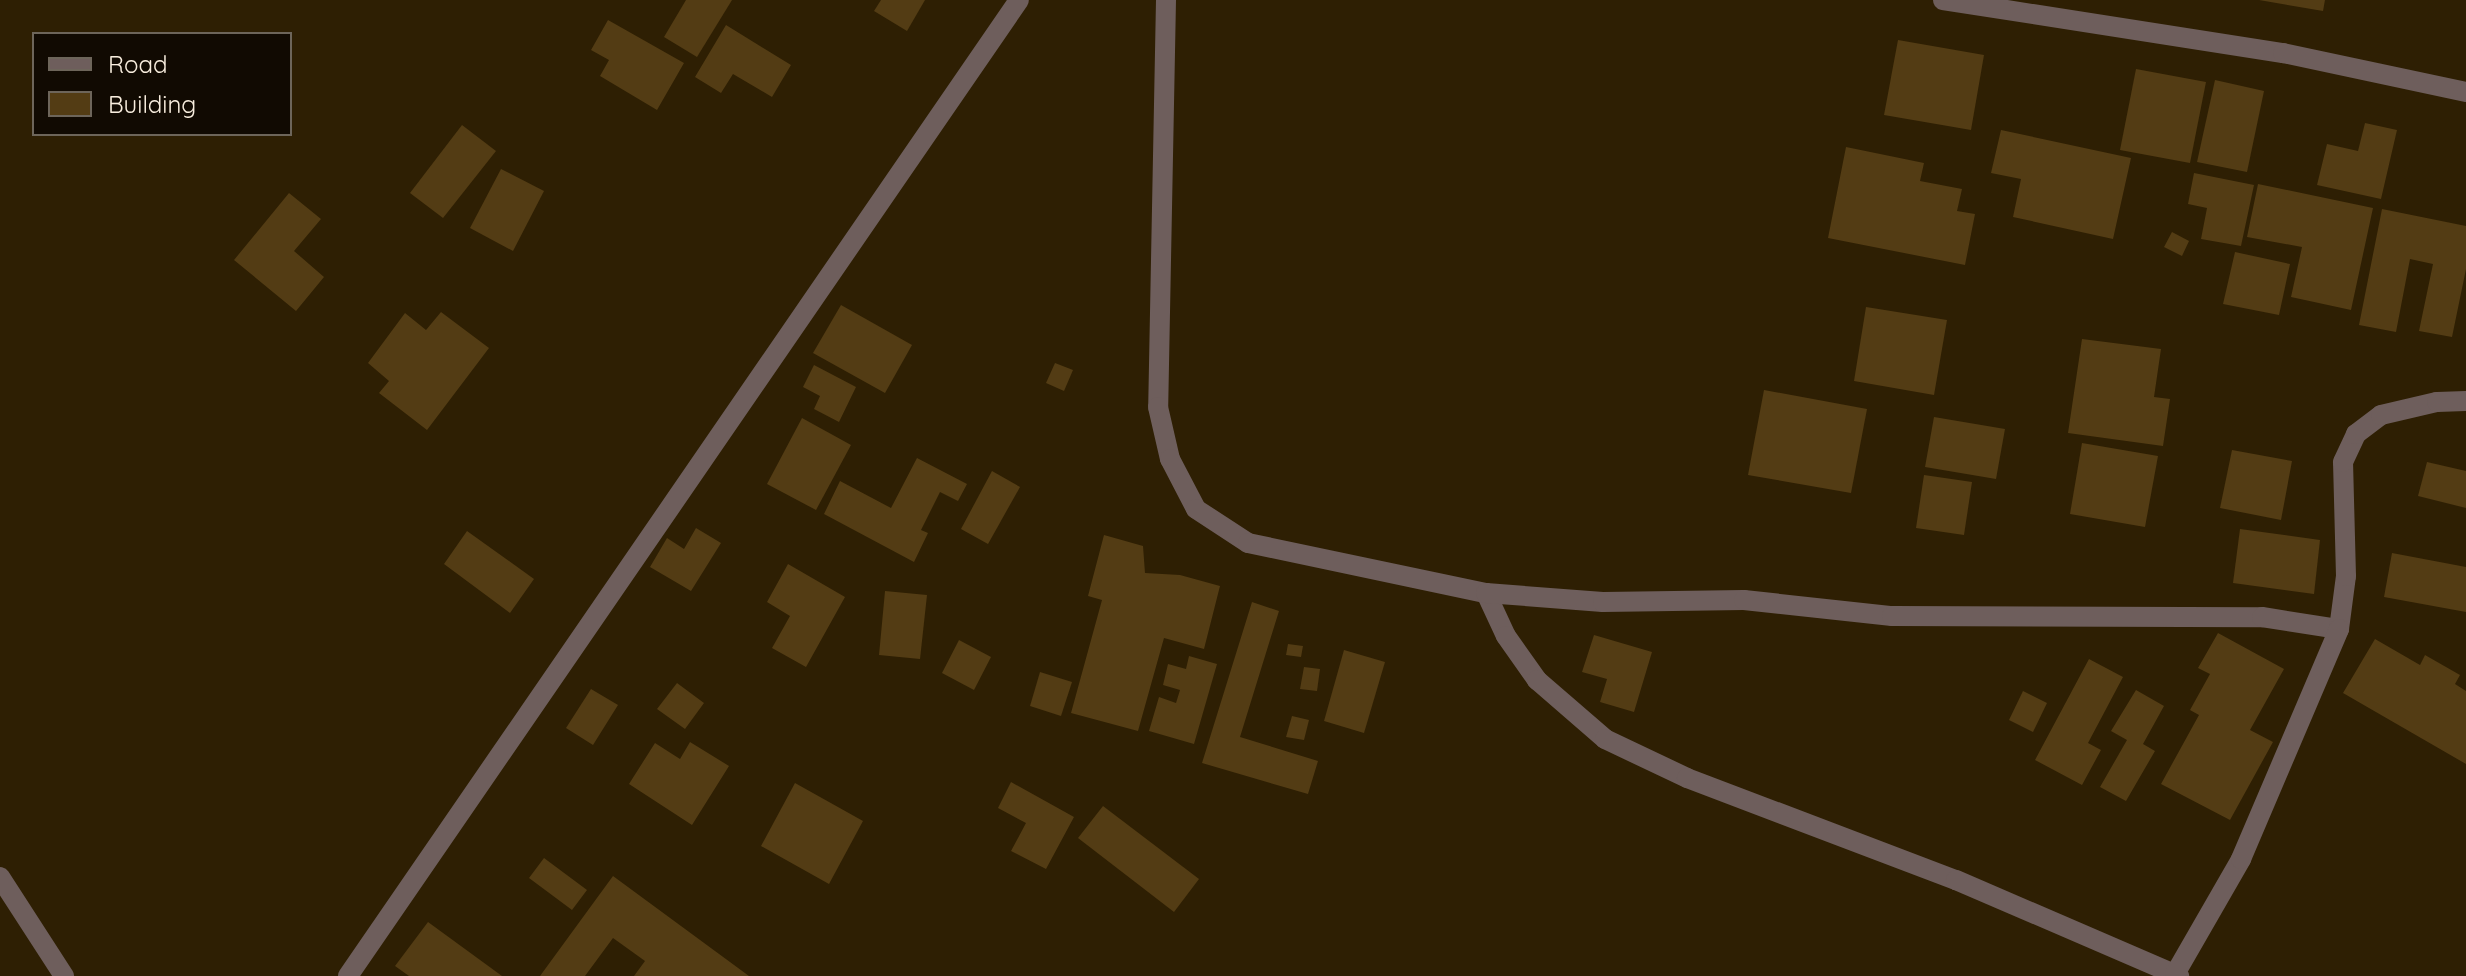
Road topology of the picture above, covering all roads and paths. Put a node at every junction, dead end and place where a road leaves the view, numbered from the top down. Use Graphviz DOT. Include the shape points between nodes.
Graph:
graph roads {
  1 [pos="1019,0"];
  2 [pos="1166,0"];
  3 [pos="1943,0"];
  4 [pos="2466,92"];
  5 [pos="2466,401"];
  6 [pos="1486,593"];
  7 [pos="2339,629"];
  8 [pos="0,877"];
  9 [pos="2177,975"];
  10 [pos="64,976"];
  11 [pos="348,976"];
  1 -- 11 [label="street"];
  2 -- 6 [label="street" via="1158,407 1170,459 1196,509 1248,543"];
  3 -- 4 [label="street" via="2283,53"];
  5 -- 7 [label="street" via="2381,415 2356,434 2343,462 2346,576"];
  6 -- 7 [label="street" via="1603,602 1744,600 1892,616 2262,617"];
  6 -- 9 [label="street" via="1506,636 1537,680 1605,739 1687,778 1956,880"];
  7 -- 9 [label="street" via="2241,859"];
  8 -- 10 [label="street"];
}
